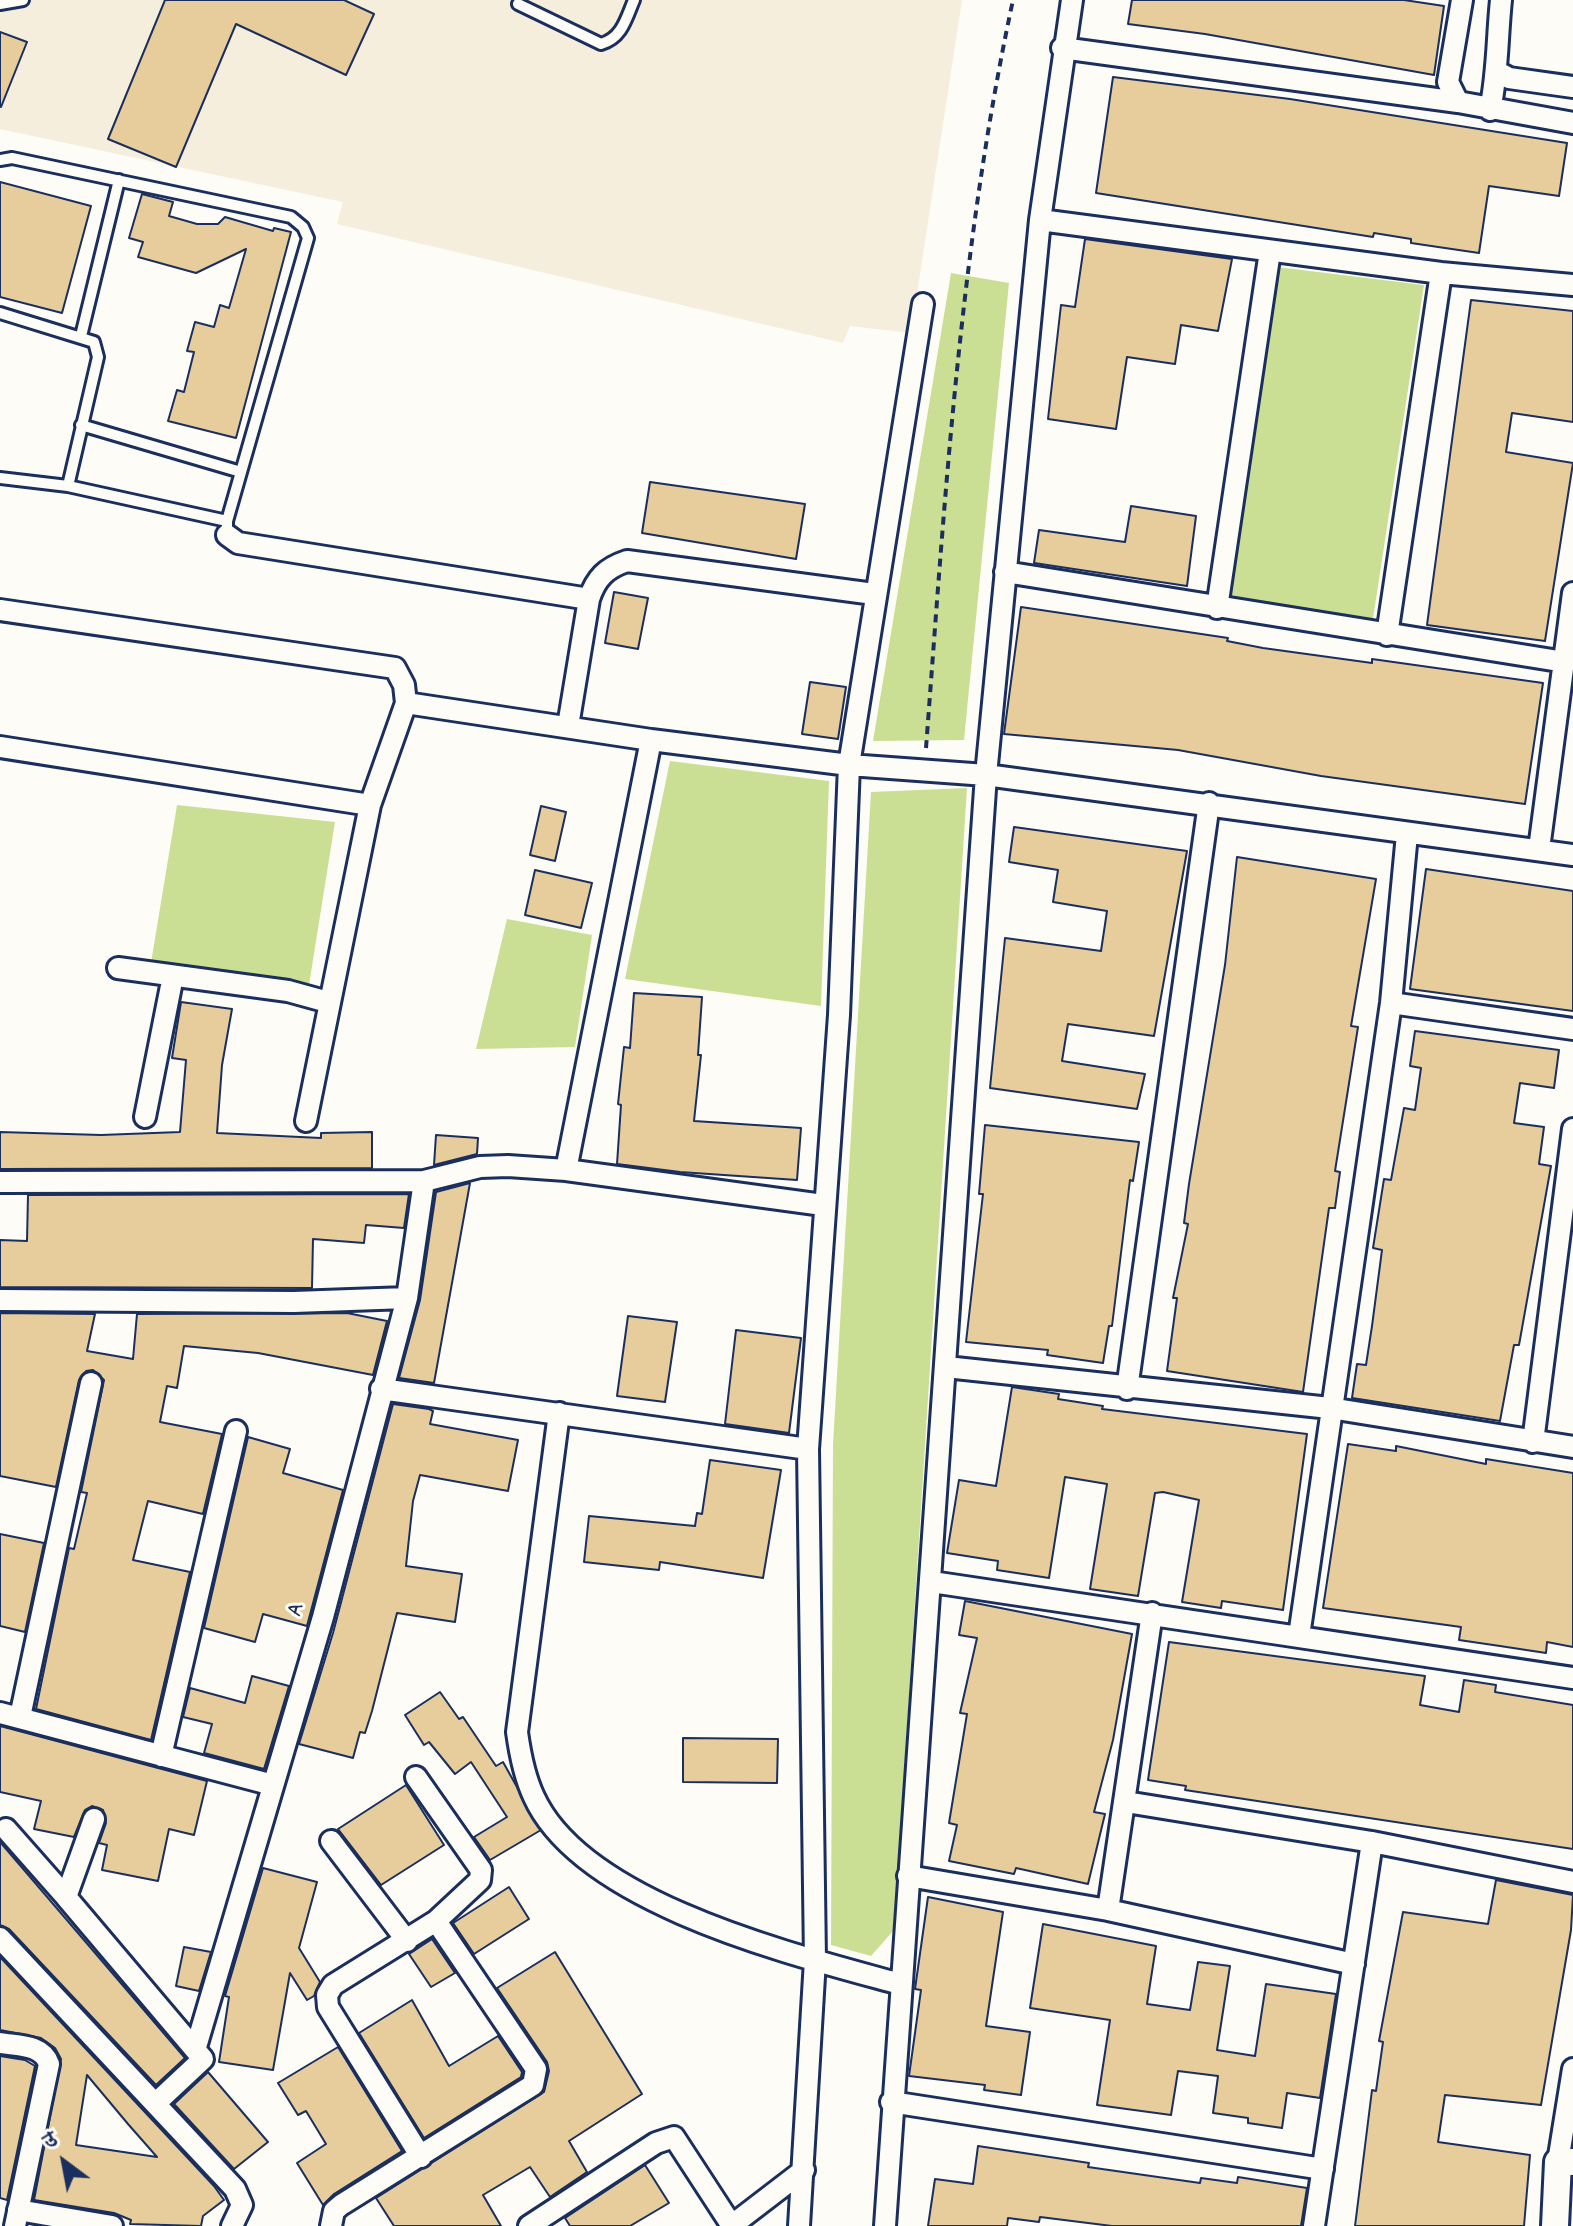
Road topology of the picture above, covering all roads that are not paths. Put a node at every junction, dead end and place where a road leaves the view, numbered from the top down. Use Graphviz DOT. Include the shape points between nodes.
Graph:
graph roads {
  1 [pos="23,0"];
  2 [pos="634,0"];
  3 [pos="1072,0"];
  4 [pos="1462,0"];
  5 [pos="1501,0"];
  6 [pos="0,4"];
  7 [pos="518,4"];
  8 [pos="1062,48"];
  9 [pos="1498,72"];
  10 [pos="1573,87"];
  11 [pos="1458,102"];
  12 [pos="1490,110"];
  13 [pos="1573,123"];
  14 [pos="0,160"];
  15 [pos="119,180"];
  16 [pos="1040,220"];
  17 [pos="1270,251"];
  18 [pos="1441,273"];
  19 [pos="1573,285"];
  20 [pos="923,304"];
  21 [pos="0,313"];
  22 [pos="81,336"];
  23 [pos="81,425"];
  24 [pos="241,472"];
  25 [pos="0,478"];
  26 [pos="68,486"];
  27 [pos="227,528"];
  28 [pos="1005,572"];
  29 [pos="1573,593"];
  30 [pos="874,594"];
  31 [pos="589,599"];
  32 [pos="1217,608"];
  33 [pos="0,610"];
  34 [pos="1387,635"];
  35 [pos="1565,662"];
  36 [pos="406,703"];
  37 [pos="568,726"];
  38 [pos="651,740"];
  39 [pos="0,747"];
  40 [pos="849,765"];
  41 [pos="986,775"];
  42 [pos="1209,803"];
  43 [pos="370,805"];
  44 [pos="1407,834"];
  45 [pos="1539,849"];
  46 [pos="1573,855"];
  47 [pos="118,968"];
  48 [pos="173,976"];
  49 [pos="328,1002"];
  50 [pos="1391,1003"];
  51 [pos="1573,1029"];
  52 [pos="145,1117"];
  53 [pos="306,1121"];
  54 [pos="1573,1129"];
  55 [pos="566,1170"];
  56 [pos="424,1181"];
  57 [pos="0,1182"];
  58 [pos="1568,1199"];
  59 [pos="823,1205"];
  60 [pos="407,1298"];
  61 [pos="0,1300"];
  62 [pos="946,1367"];
  63 [pos="91,1383"];
  64 [pos="381,1389"];
  65 [pos="1127,1389"];
  66 [pos="1330,1408"];
  67 [pos="559,1413"];
  68 [pos="236,1431"];
  69 [pos="1533,1442"];
  70 [pos="1573,1447"];
  71 [pos="808,1449"];
  72 [pos="932,1582"];
  73 [pos="1152,1613"];
  74 [pos="1299,1636"];
  75 [pos="1573,1678"];
  76 [pos="10,1715"];
  77 [pos="161,1756"];
  78 [pos="416,1777"];
  79 [pos="273,1785"];
  80 [pos="1126,1802"];
  81 [pos="94,1819"];
  82 [pos="6,1829"];
  83 [pos="331,1841"];
  84 [pos="1372,1842"];
  85 [pos="908,1876"];
  86 [pos="1573,1882"];
  87 [pos="66,1897"];
  88 [pos="1108,1910"];
  89 [pos="436,1921"];
  90 [pos="0,1938"];
  91 [pos="407,1941"];
  92 [pos="815,1960"];
  93 [pos="1354,1964"];
  94 [pos="900,1984"];
  95 [pos="0,2043"];
  96 [pos="196,2047"];
  97 [pos="1573,2069"];
  98 [pos="891,2102"];
  99 [pos="156,2103"];
  100 [pos="421,2157"];
  101 [pos="1566,2162"];
  102 [pos="1323,2169"];
  103 [pos="804,2170"];
  104 [pos="16,2218"];
  105 [pos="112,2226"];
  106 [pos="232,2226"];
  107 [pos="331,2226"];
  108 [pos="529,2226"];
  109 [pos="732,2226"];
  110 [pos="799,2226"];
  111 [pos="885,2226"];
  112 [pos="1314,2226"];
  113 [pos="1555,2226"];
  1 -- 6 [label="lane"];
  2 -- 7 [label="lane" via="620,33 601,44"];
  3 -- 8 [label="street"];
  4 -- 11 [label="street" via="1448,82"];
  5 -- 9 [label="street" via="1494,60"];
  8 -- 11 [label="street"];
  8 -- 16 [label="street"];
  9 -- 10 [label="street"];
  9 -- 12 [label="street"];
  11 -- 12 [label="street"];
  12 -- 13 [label="street"];
  14 -- 15 [label="lane"];
  15 -- 22 [label="lane"];
  15 -- 24 [label="lane" via="291,217 308,238"];
  16 -- 17 [label="street"];
  16 -- 28 [label="street"];
  17 -- 18 [label="street"];
  17 -- 32 [label="street"];
  18 -- 19 [label="street"];
  18 -- 34 [label="street"];
  20 -- 30 [label="street"];
  21 -- 22 [label="lane"];
  22 -- 23 [label="lane" via="94,342 98,357"];
  23 -- 24 [label="lane"];
  23 -- 26 [label="lane"];
  24 -- 27 [label="lane"];
  25 -- 26 [label="lane"];
  26 -- 27 [label="lane"];
  27 -- 31 [label="street" via="238,543"];
  28 -- 32 [label="street"];
  28 -- 41 [label="street"];
  29 -- 35 [label="street"];
  30 -- 31 [label="street" via="627,561 610,566 594,582"];
  30 -- 40 [label="street"];
  31 -- 37 [label="street"];
  32 -- 34 [label="street"];
  33 -- 36 [label="street" via="395,668"];
  34 -- 35 [label="street"];
  35 -- 45 [label="street"];
  36 -- 37 [label="street"];
  36 -- 43 [label="street"];
  37 -- 38 [label="street"];
  38 -- 40 [label="street"];
  38 -- 55 [label="street"];
  39 -- 43 [label="street"];
  40 -- 41 [label="street"];
  40 -- 59 [label="street" via="839,1015"];
  41 -- 42 [label="street"];
  41 -- 62 [label="street"];
  42 -- 44 [label="street"];
  42 -- 65 [label="street"];
  43 -- 49 [label="street"];
  44 -- 45 [label="street"];
  44 -- 50 [label="street"];
  45 -- 46 [label="street"];
  47 -- 48 [label="street"];
  48 -- 49 [label="street" via="288,991"];
  48 -- 52 [label="street"];
  49 -- 53 [label="street"];
  50 -- 51 [label="street"];
  50 -- 66 [label="street"];
  54 -- 58 [label="street"];
  55 -- 56 [label="street" via="480,1167"];
  55 -- 59 [label="street"];
  56 -- 57 [label="street"];
  56 -- 60 [label="street, A"];
  58 -- 69 [label="street"];
  59 -- 71 [label="street"];
  60 -- 61 [label="street"];
  60 -- 64 [label="street, A"];
  62 -- 65 [label="street"];
  62 -- 72 [label="street"];
  63 -- 76 [label="street"];
  64 -- 67 [label="street"];
  64 -- 79 [label="street, A" via="323,1617"];
  65 -- 66 [label="street"];
  66 -- 69 [label="street"];
  66 -- 74 [label="street"];
  67 -- 71 [label="street"];
  67 -- 92 [label="street" via="517,1732 535,1799 560,1834 635,1890 690,1919"];
  68 -- 77 [label="street"];
  69 -- 70 [label="street"];
  71 -- 92 [label="street"];
  72 -- 73 [label="street"];
  72 -- 85 [label="street"];
  73 -- 74 [label="street"];
  73 -- 80 [label="street"];
  74 -- 75 [label="street"];
  76 -- 77 [label="street"];
  77 -- 79 [label="street"];
  78 -- 89 [label="street" via="481,1870 475,1888"];
  79 -- 96 [label="street, A"];
  80 -- 84 [label="street"];
  80 -- 88 [label="street"];
  81 -- 87 [label="street"];
  82 -- 87 [label="street"];
  83 -- 91 [label="street"];
  84 -- 86 [label="street"];
  84 -- 93 [label="street"];
  85 -- 88 [label="street"];
  85 -- 94 [label="street"];
  87 -- 96 [label="street"];
  88 -- 93 [label="street"];
  89 -- 91 [label="street"];
  89 -- 100 [label="street" via="538,2077"];
  90 -- 99 [label="street"];
  91 -- 100 [label="street" via="333,1985 327,1995 328,2007"];
  92 -- 94 [label="street"];
  92 -- 103 [label="street"];
  93 -- 102 [label="street"];
  94 -- 98 [label="street"];
  95 -- 104 [label="street" via="38,2049 49,2064"];
  96 -- 99 [label="street, A" via="201,2063"];
  97 -- 101 [label="street"];
  98 -- 102 [label="street"];
  98 -- 111 [label="street"];
  99 -- 106 [label="street" via="235,2189 242,2205"];
  100 -- 107 [label="street" via="341,2205"];
  101 -- 113 [label="street"];
  102 -- 112 [label="street"];
  103 -- 109 [label="street"];
  103 -- 110 [label="street"];
  104 -- 105 [label="street"];
  108 -- 109 [label="street" via="656,2143 674,2137"];
}
